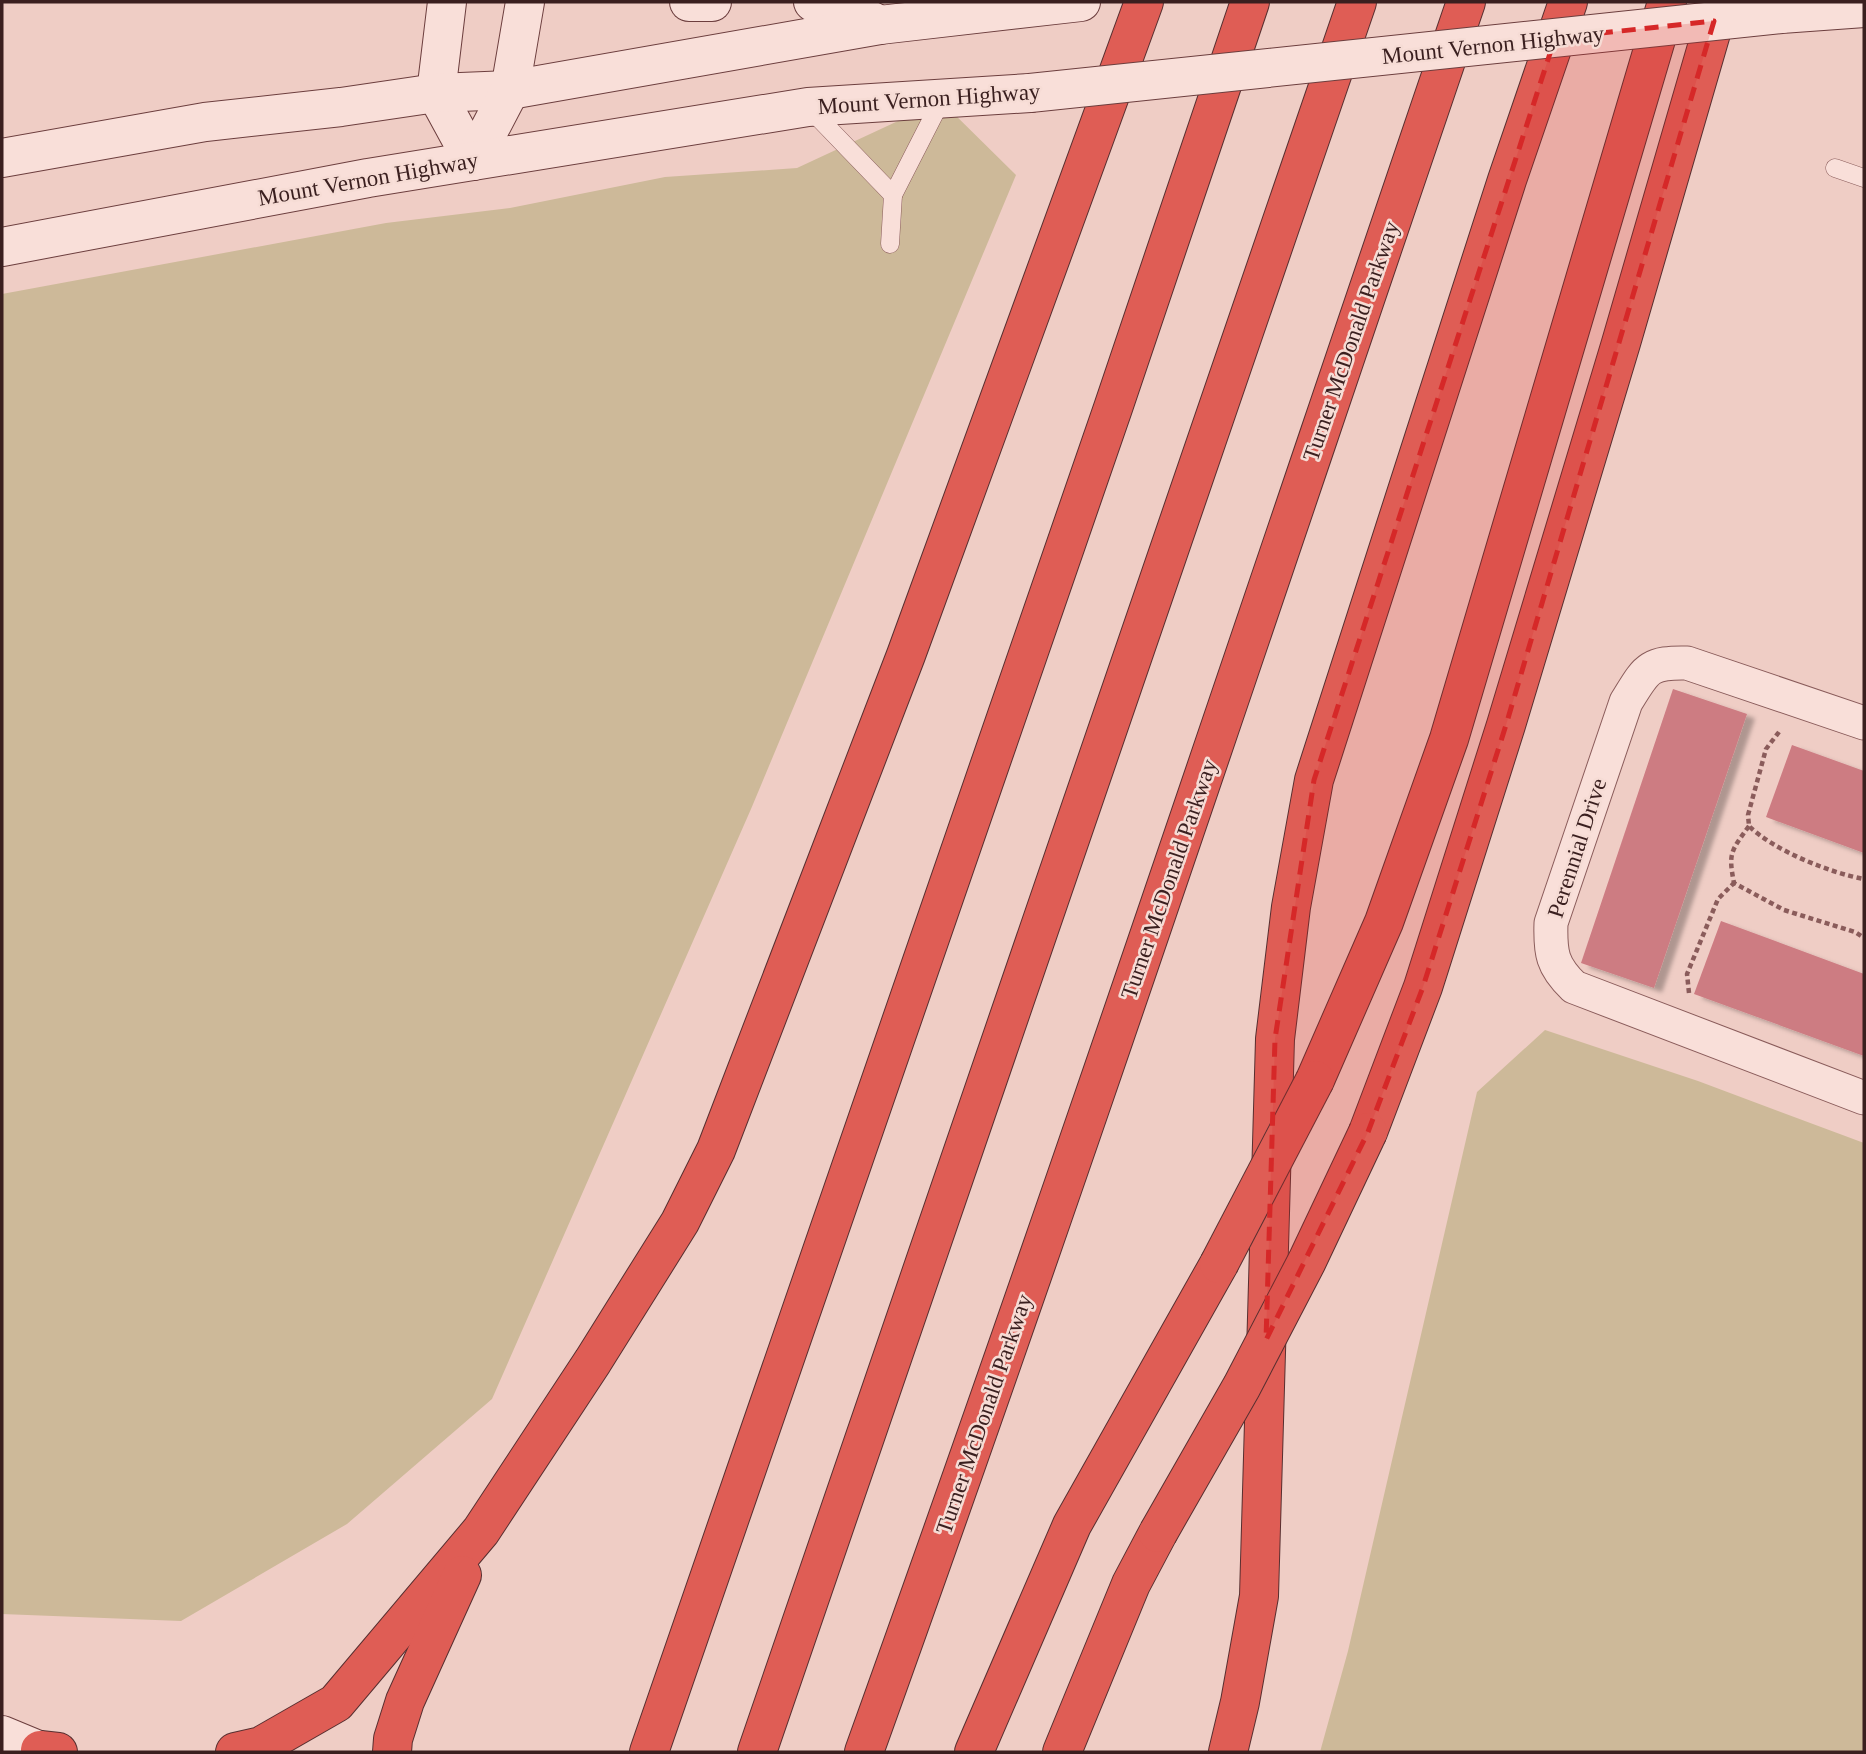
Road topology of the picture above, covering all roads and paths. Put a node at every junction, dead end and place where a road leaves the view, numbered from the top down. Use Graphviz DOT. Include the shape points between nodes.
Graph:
graph roads {
  1 [pos="447,2"];
  2 [pos="525,2"];
  3 [pos="689,2"];
  4 [pos="712,2"];
  5 [pos="813,2"];
  6 [pos="1144,2"];
  7 [pos="1251,2"];
  8 [pos="1357,2"];
  9 [pos="1466,2"];
  10 [pos="1568,2"];
  11 [pos="1667,2"];
  12 [pos="1720,2"];
  13 [pos="1065,3"];
  14 [pos="1864,8"];
  15 [pos="880,25"];
  16 [pos="510,90"];
  17 [pos="436,93"];
  18 [pos="941,101"];
  19 [pos="808,107"];
  20 [pos="2,158"];
  21 [pos="473,161"];
  22 [pos="1835,168"];
  23 [pos="1864,178"];
  24 [pos="893,195"];
  25 [pos="890,244"];
  26 [pos="2,247"];
  27 [pos="1795,700"];
  28 [pos="1864,723"];
  29 [pos="1749,826"];
  30 [pos="1864,879"];
  31 [pos="1734,883"];
  32 [pos="1864,938"];
  33 [pos="1680,1027"];
  34 [pos="1864,1098"];
  35 [pos="481,1531"];
  36 [pos="2,1735"];
  37 [pos="47,1752"];
  38 [pos="235,1752"];
  39 [pos="392,1752"];
  40 [pos="649,1752"];
  41 [pos="757,1752"];
  42 [pos="864,1752"];
  43 [pos="974,1752"];
  44 [pos="1062,1752"];
  45 [pos="1228,1752"];
  1 -- 17 [label="main road"];
  2 -- 16 [label="main road"];
  3 -- 4 [label="main road"];
  5 -- 15 [label="main road" via="842,6"];
  6 -- 35 [label="highway" via="906,655 716,1150 666,1245"];
  7 -- 40 [label="highway"];
  8 -- 41 [label="highway"];
  9 -- 42 [label="highway, Turner McDonald Parkway" via="1023,1306"];
  10 -- 45 [label="highway" via="1314,780 1291,907 1275,1039 1259,1596"];
  11 -- 43 [label="highway, bridge" via="1448,739 1384,922 1315,1080 1219,1264 1072,1525"];
  12 -- 44 [label="highway, bridge" via="1618,356 1423,987 1368,1132 1248,1374 1131,1584"];
  13 -- 15 [label="main road"];
  14 -- 18 [label="main road, Mount Vernon Highway, bridge"];
  15 -- 16 [label="main road"];
  16 -- 17 [label="main road"];
  16 -- 21 [label="main road"];
  17 -- 20 [label="main road" via="205,122"];
  17 -- 21 [label="main road"];
  18 -- 19 [label="main road, Mount Vernon Highway"];
  18 -- 24 [label="lane"];
  19 -- 21 [label="main road, Mount Vernon Highway"];
  19 -- 24 [label="lane"];
  21 -- 26 [label="main road, Mount Vernon Highway"];
  22 -- 23 [label="lane"];
  24 -- 25 [label="lane"];
  27 -- 28 [label="street, Perennial Drive"];
  27 -- 29 [label="path" via="1766,749"];
  27 -- 33 [label="street, Perennial Drive" via="1687,663 1663,663 1643,674 1626,702 1551,923 1550,949 1559,972 1574,987"];
  29 -- 30 [label="path" via="1762,839 1841,875"];
  29 -- 31 [label="path" via="1729,861"];
  31 -- 32 [label="path" via="1784,910"];
  31 -- 33 [label="path" via="1718,899 1687,974 1689,1001"];
  33 -- 34 [label="street, Perennial Drive"];
  35 -- 38 [label="highway" via="336,1703 261,1746"];
  35 -- 39 [label="highway" via="405,1701"];
  36 -- 37 [label="main road"];
}
